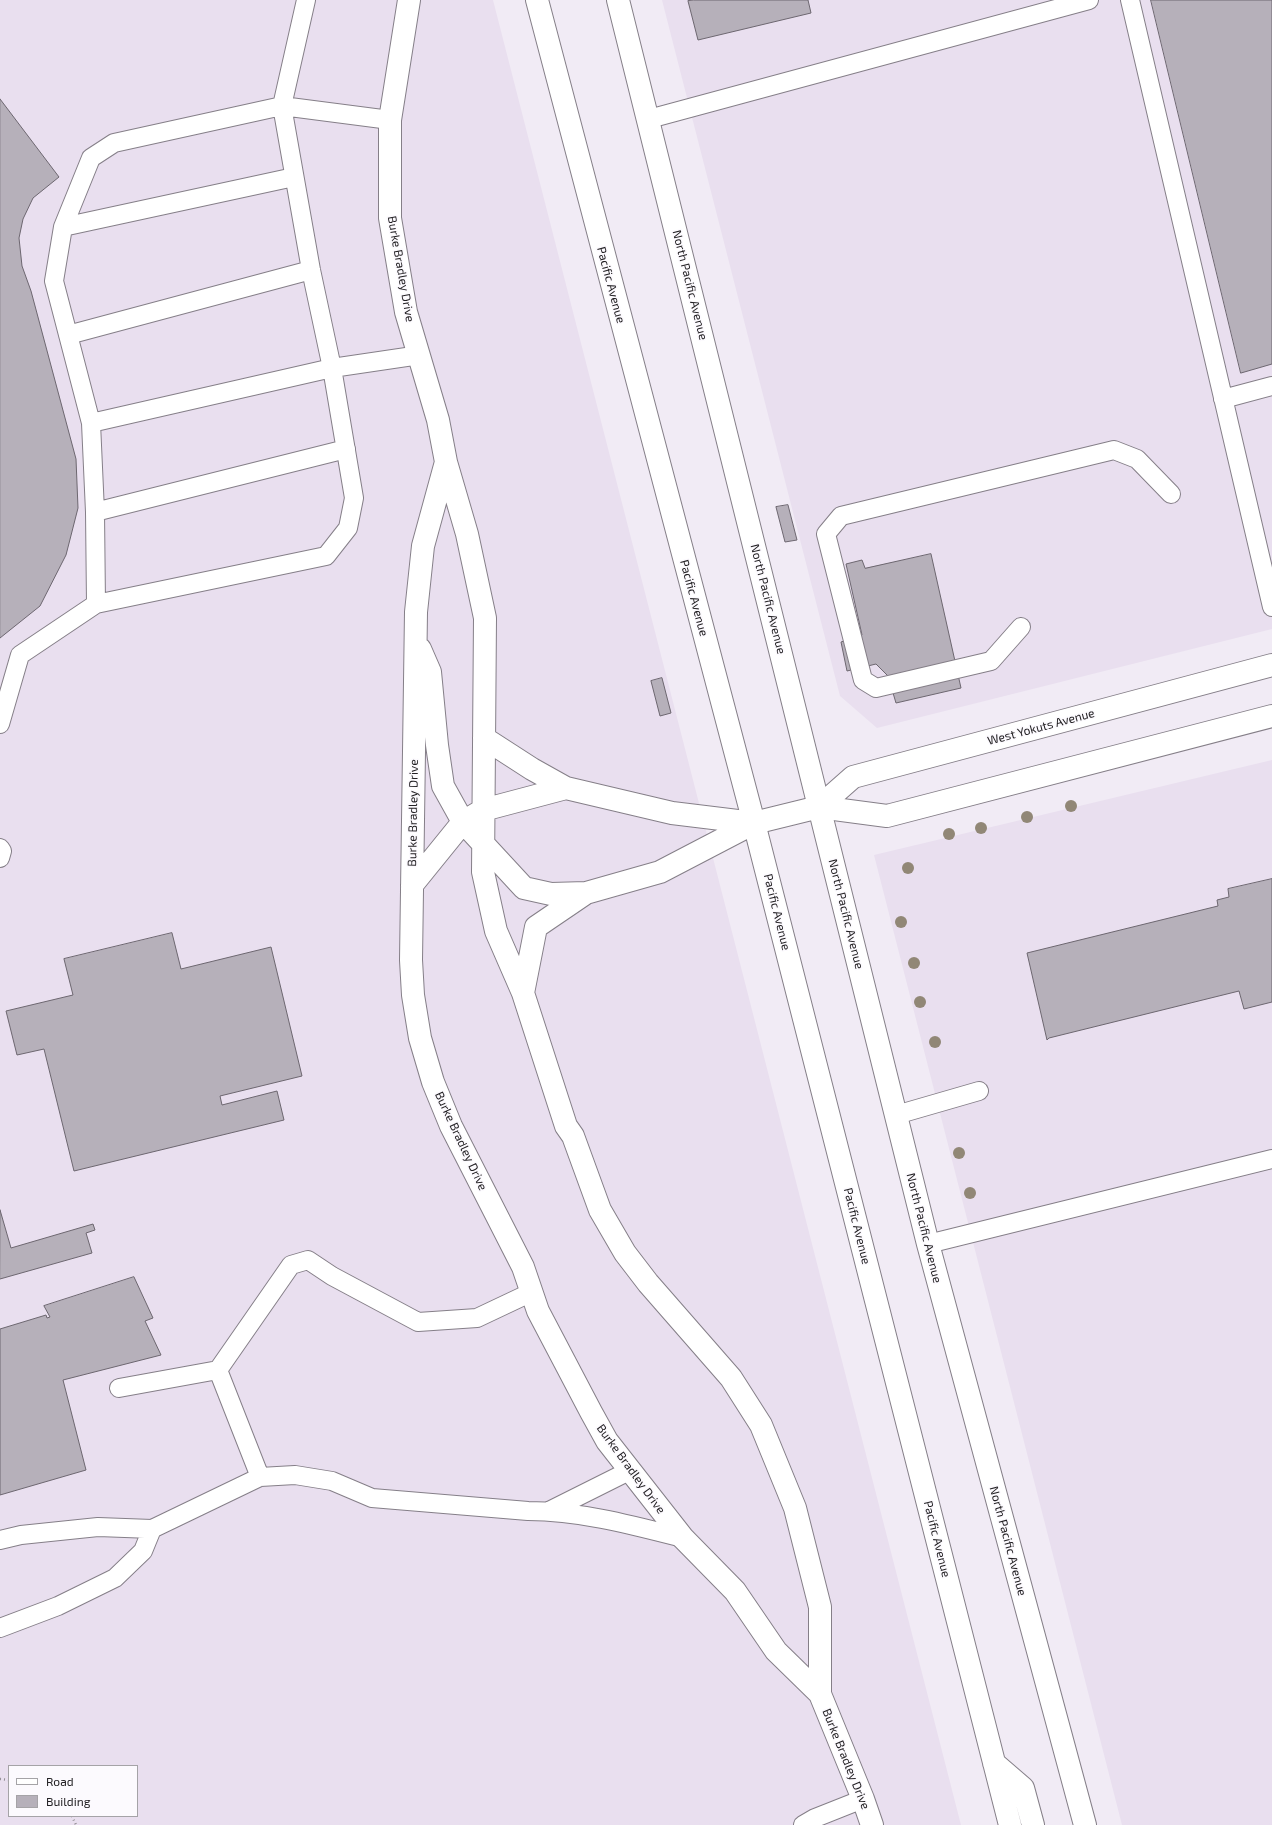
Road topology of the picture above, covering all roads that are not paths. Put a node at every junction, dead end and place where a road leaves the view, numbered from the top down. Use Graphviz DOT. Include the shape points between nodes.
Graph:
graph roads {
  1 [pos="306,0"];
  2 [pos="409,0"];
  3 [pos="537,0"];
  4 [pos="618,0"];
  5 [pos="1089,0"];
  6 [pos="1130,0"];
  7 [pos="282,106"];
  8 [pos="649,119"];
  9 [pos="390,120"];
  10 [pos="294,177"];
  11 [pos="63,227"];
  12 [pos="311,270"];
  13 [pos="68,335"];
  14 [pos="420,355"];
  15 [pos="332,368"];
  16 [pos="1272,386"];
  17 [pos="1224,398"];
  18 [pos="91,423"];
  19 [pos="346,449"];
  20 [pos="446,462"];
  21 [pos="1171,494"];
  22 [pos="95,512"];
  23 [pos="96,604"];
  24 [pos="1272,607"];
  25 [pos="1021,627"];
  26 [pos="416,640"];
  27 [pos="1272,665"];
  28 [pos="1272,716"];
  29 [pos="0,724"];
  30 [pos="484,738"];
  31 [pos="566,788"];
  32 [pos="819,807"];
  33 [pos="483,810"];
  34 [pos="463,822"];
  35 [pos="754,823"];
  36 [pos="484,845"];
  37 [pos="0,848"];
  38 [pos="0,858"];
  39 [pos="412,885"];
  40 [pos="586,893"];
  41 [pos="523,994"];
  42 [pos="979,1091"];
  43 [pos="896,1115"];
  44 [pos="1272,1159"];
  45 [pos="928,1244"];
  46 [pos="532,1292"];
  47 [pos="218,1370"];
  48 [pos="119,1388"];
  49 [pos="629,1471"];
  50 [pos="260,1477"];
  51 [pos="549,1511"];
  52 [pos="152,1529"];
  53 [pos="683,1538"];
  54 [pos="0,1540"];
  55 [pos="0,1628"];
  56 [pos="820,1694"];
  57 [pos="994,1763"];
  58 [pos="864,1799"];
  59 [pos="803,1825"];
  60 [pos="872,1825"];
  61 [pos="1010,1825"];
  62 [pos="1033,1825"];
  63 [pos="1085,1825"];
  1 -- 7 [label="lane"];
  2 -- 9 [label="street, Burke Bradley Drive"];
  3 -- 35 [label="street, Pacific Avenue"];
  4 -- 8 [label="street, North Pacific Avenue"];
  5 -- 8 [label="lane"];
  6 -- 17 [label="lane"];
  7 -- 9 [label="lane"];
  7 -- 10 [label="lane"];
  7 -- 11 [label="lane" via="114,143 91,158"];
  8 -- 32 [label="street, North Pacific Avenue"];
  9 -- 14 [label="street, Burke Bradley Drive" via="390,218 406,312"];
  10 -- 11 [label="lane"];
  10 -- 12 [label="lane"];
  11 -- 13 [label="lane" via="54,281"];
  12 -- 13 [label="lane"];
  12 -- 15 [label="lane"];
  13 -- 18 [label="lane"];
  14 -- 15 [label="lane"];
  14 -- 20 [label="street, Burke Bradley Drive" via="438,420"];
  15 -- 18 [label="lane"];
  15 -- 19 [label="lane"];
  16 -- 17 [label="lane"];
  17 -- 24 [label="lane"];
  18 -- 22 [label="lane"];
  19 -- 22 [label="lane"];
  19 -- 23 [label="lane" via="354,498 348,528 326,556"];
  20 -- 26 [label="street, Burke Bradley Drive" via="423,546 416,612"];
  20 -- 30 [label="street, Burke Bradley Drive" via="467,534 485,618"];
  21 -- 25 [label="lane" via="1137,459 1114,450 841,516 826,534 863,680 876,688 991,661"];
  22 -- 23 [label="lane"];
  23 -- 29 [label="lane" via="20,655"];
  26 -- 34 [label="street" via="430,672 444,786"];
  26 -- 39 [label="street, Burke Bradley Drive"];
  27 -- 32 [label="street, West Yokuts Avenue" via="853,777"];
  28 -- 32 [label="street, West Yokuts Avenue" via="887,816"];
  30 -- 31 [label="street"];
  30 -- 33 [label="street, Burke Bradley Drive"];
  31 -- 33 [label="street"];
  31 -- 35 [label="street" via="672,813"];
  32 -- 35 [label="street, West Yokuts Avenue"];
  32 -- 43 [label="street, North Pacific Avenue"];
  33 -- 34 [label="street"];
  33 -- 36 [label="street, Burke Bradley Drive"];
  34 -- 36 [label="street"];
  34 -- 39 [label="street"];
  35 -- 40 [label="street" via="660,872"];
  35 -- 57 [label="street, Pacific Avenue"];
  36 -- 40 [label="street" via="524,888 551,894"];
  36 -- 41 [label="street, Burke Bradley Drive" via="484,872 496,932"];
  37 -- 38 [label="lane"];
  39 -- 46 [label="street, Burke Bradley Drive" via="411,960 413,995 420,1038 433,1082 451,1126 523,1267"];
  40 -- 41 [label="street" via="536,927"];
  41 -- 56 [label="street, Burke Bradley Drive" via="566,1126 600,1210 630,1259 731,1378 761,1425 795,1508 820,1607"];
  42 -- 43 [label="lane"];
  43 -- 45 [label="street, North Pacific Avenue"];
  44 -- 45 [label="lane"];
  45 -- 63 [label="street, North Pacific Avenue"];
  46 -- 47 [label="lane" via="478,1318 418,1322 332,1276 308,1260 291,1265"];
  46 -- 49 [label="street, Burke Bradley Drive" via="538,1311 591,1412 607,1441"];
  47 -- 48 [label="lane"];
  47 -- 50 [label="lane"];
  49 -- 51 [label="lane"];
  49 -- 53 [label="street, Burke Bradley Drive"];
  50 -- 51 [label="lane" via="295,1475 332,1481 372,1498"];
  50 -- 52 [label="lane"];
  51 -- 53 [label="lane" via="621,1522"];
  52 -- 54 [label="lane" via="98,1527 21,1535"];
  52 -- 55 [label="lane" via="143,1550 115,1578 58,1606"];
  53 -- 56 [label="street, Burke Bradley Drive" via="735,1591 776,1651"];
  56 -- 58 [label="street, Burke Bradley Drive"];
  57 -- 61 [label="street, Pacific Avenue"];
  57 -- 62 [label="street" via="1024,1788"];
  58 -- 59 [label="lane"];
  58 -- 60 [label="street, Burke Bradley Drive"];
}
